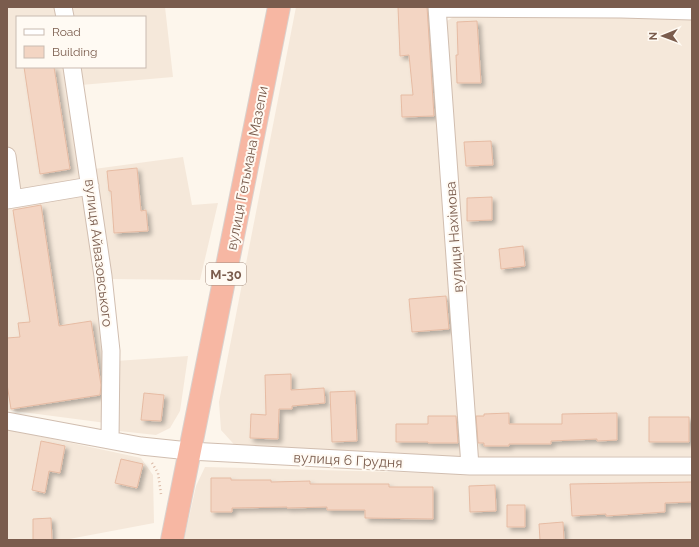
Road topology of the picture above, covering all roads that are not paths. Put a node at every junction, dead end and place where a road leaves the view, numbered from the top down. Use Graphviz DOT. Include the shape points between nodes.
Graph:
graph roads {
  1 [pos="279,7"];
  2 [pos="437,8"];
  3 [pos="692,11"];
  4 [pos="72,68"];
  5 [pos="7,156"];
  6 [pos="90,186"];
  7 [pos="10,200"];
  8 [pos="7,421"];
  9 [pos="110,440"];
  10 [pos="189,451"];
  11 [pos="470,466"];
  12 [pos="692,466"];
  13 [pos="172,540"];
  1 -- 10 [label="highway, вулиця Гетьмана Мазепи / М-30"];
  2 -- 3 [label="street"];
  2 -- 11 [label="street, вулиця Нахімова"];
  4 -- 6 [label="street, вулиця Айвазовського"];
  5 -- 7 [label="street"];
  6 -- 7 [label="street"];
  6 -- 9 [label="street, вулиця Айвазовського" via="111,351"];
  8 -- 9 [label="street, вулиця 6 Грудня"];
  9 -- 10 [label="street, вулиця 6 Грудня"];
  10 -- 11 [label="street, вулиця 6 Грудня"];
  10 -- 13 [label="highway, вулиця Гетьмана Мазепи / М-30"];
  11 -- 12 [label="street, вулиця 6 Грудня"];
}
